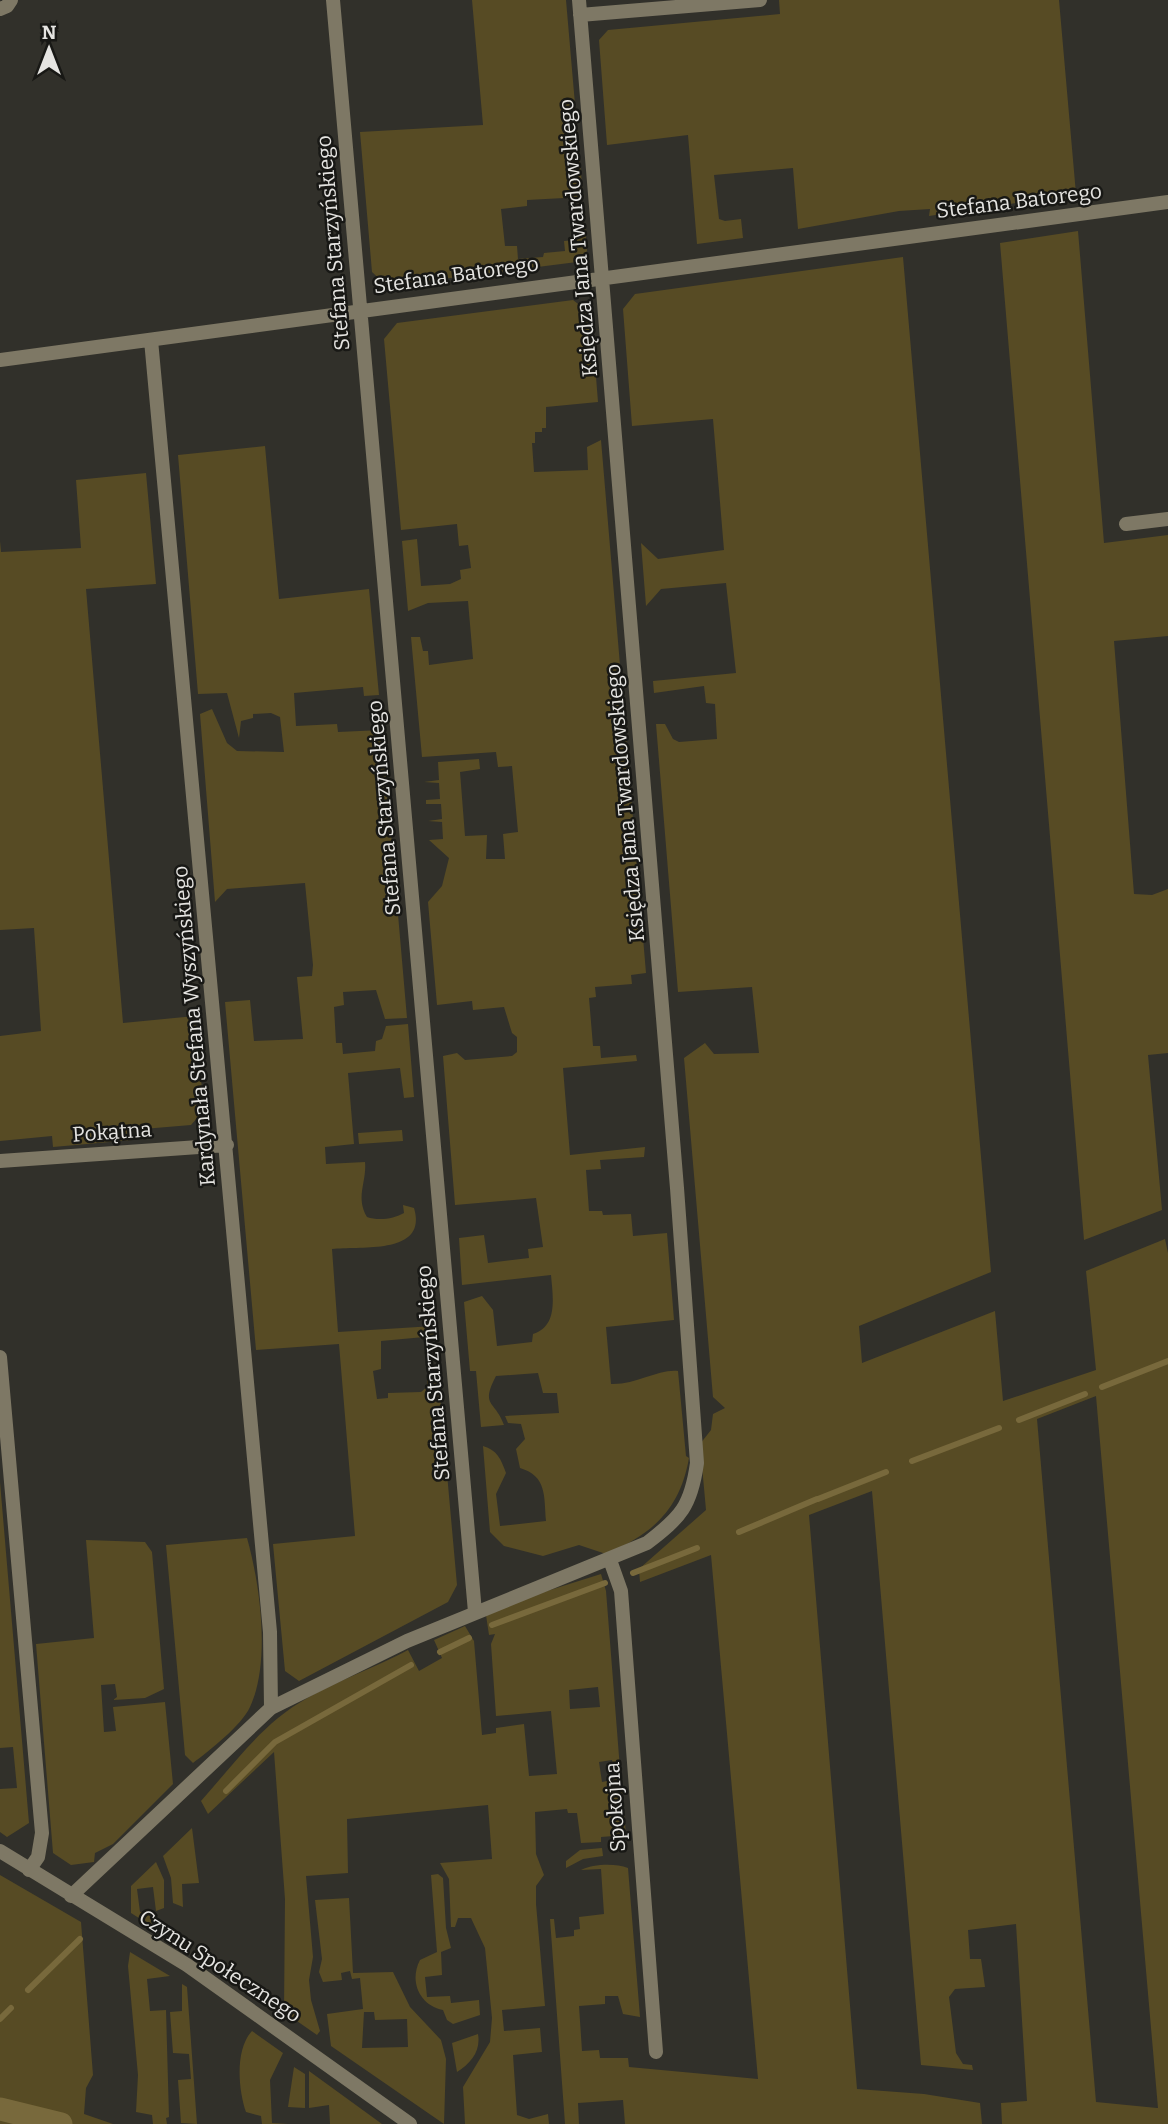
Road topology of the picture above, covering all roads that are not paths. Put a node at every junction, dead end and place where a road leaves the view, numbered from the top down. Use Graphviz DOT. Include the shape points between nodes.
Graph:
graph roads {
  1 [pos="11,0"];
  2 [pos="334,0"];
  3 [pos="579,0"];
  4 [pos="760,0"];
  5 [pos="0,9"];
  6 [pos="580,15"];
  7 [pos="1168,202"];
  8 [pos="602,276"];
  9 [pos="359,310"];
  10 [pos="152,340"];
  11 [pos="0,360"];
  12 [pos="1168,519"];
  13 [pos="1126,524"];
  14 [pos="227,1145"];
  15 [pos="0,1161"];
  16 [pos="0,1357"];
  17 [pos="610,1560"];
  18 [pos="475,1612"];
  19 [pos="271,1708"];
  20 [pos="0,1851"];
  21 [pos="29,1870"];
  22 [pos="71,1896"];
  23 [pos="656,2052"];
  24 [pos="410,2124"];
  1 -- 5 [label="street"];
  2 -- 9 [label="street, Stefana Starzyńskiego"];
  3 -- 6 [label="street, Księdza Jana Twardowskiego"];
  4 -- 6 [label="street"];
  6 -- 8 [label="street, Księdza Jana Twardowskiego"];
  7 -- 8 [label="street, Stefana Batorego"];
  8 -- 9 [label="street, Stefana Batorego"];
  8 -- 17 [label="street, Księdza Jana Twardowskiego" via="697,1463 693,1493 676,1521 647,1543"];
  9 -- 10 [label="street, Stefana Batorego"];
  9 -- 18 [label="street, Stefana Starzyńskiego"];
  10 -- 11 [label="street, Stefana Batorego"];
  10 -- 14 [label="street, Kardynała Stefana Wyszyńskiego"];
  12 -- 13 [label="street"];
  14 -- 15 [label="street, Pokątna"];
  14 -- 19 [label="street, Kardynała Stefana Wyszyńskiego" via="270,1632"];
  16 -- 21 [label="street" via="42,1833 38,1857"];
  17 -- 18 [label="street"];
  17 -- 23 [label="street, Spokojna" via="621,1591"];
  18 -- 19 [label="street"];
  19 -- 22 [label="street"];
  20 -- 21 [label="street, Czynu Społecznego"];
  21 -- 22 [label="street, Czynu Społecznego"];
  22 -- 24 [label="street, Czynu Społecznego" via="187,1965"];
}
